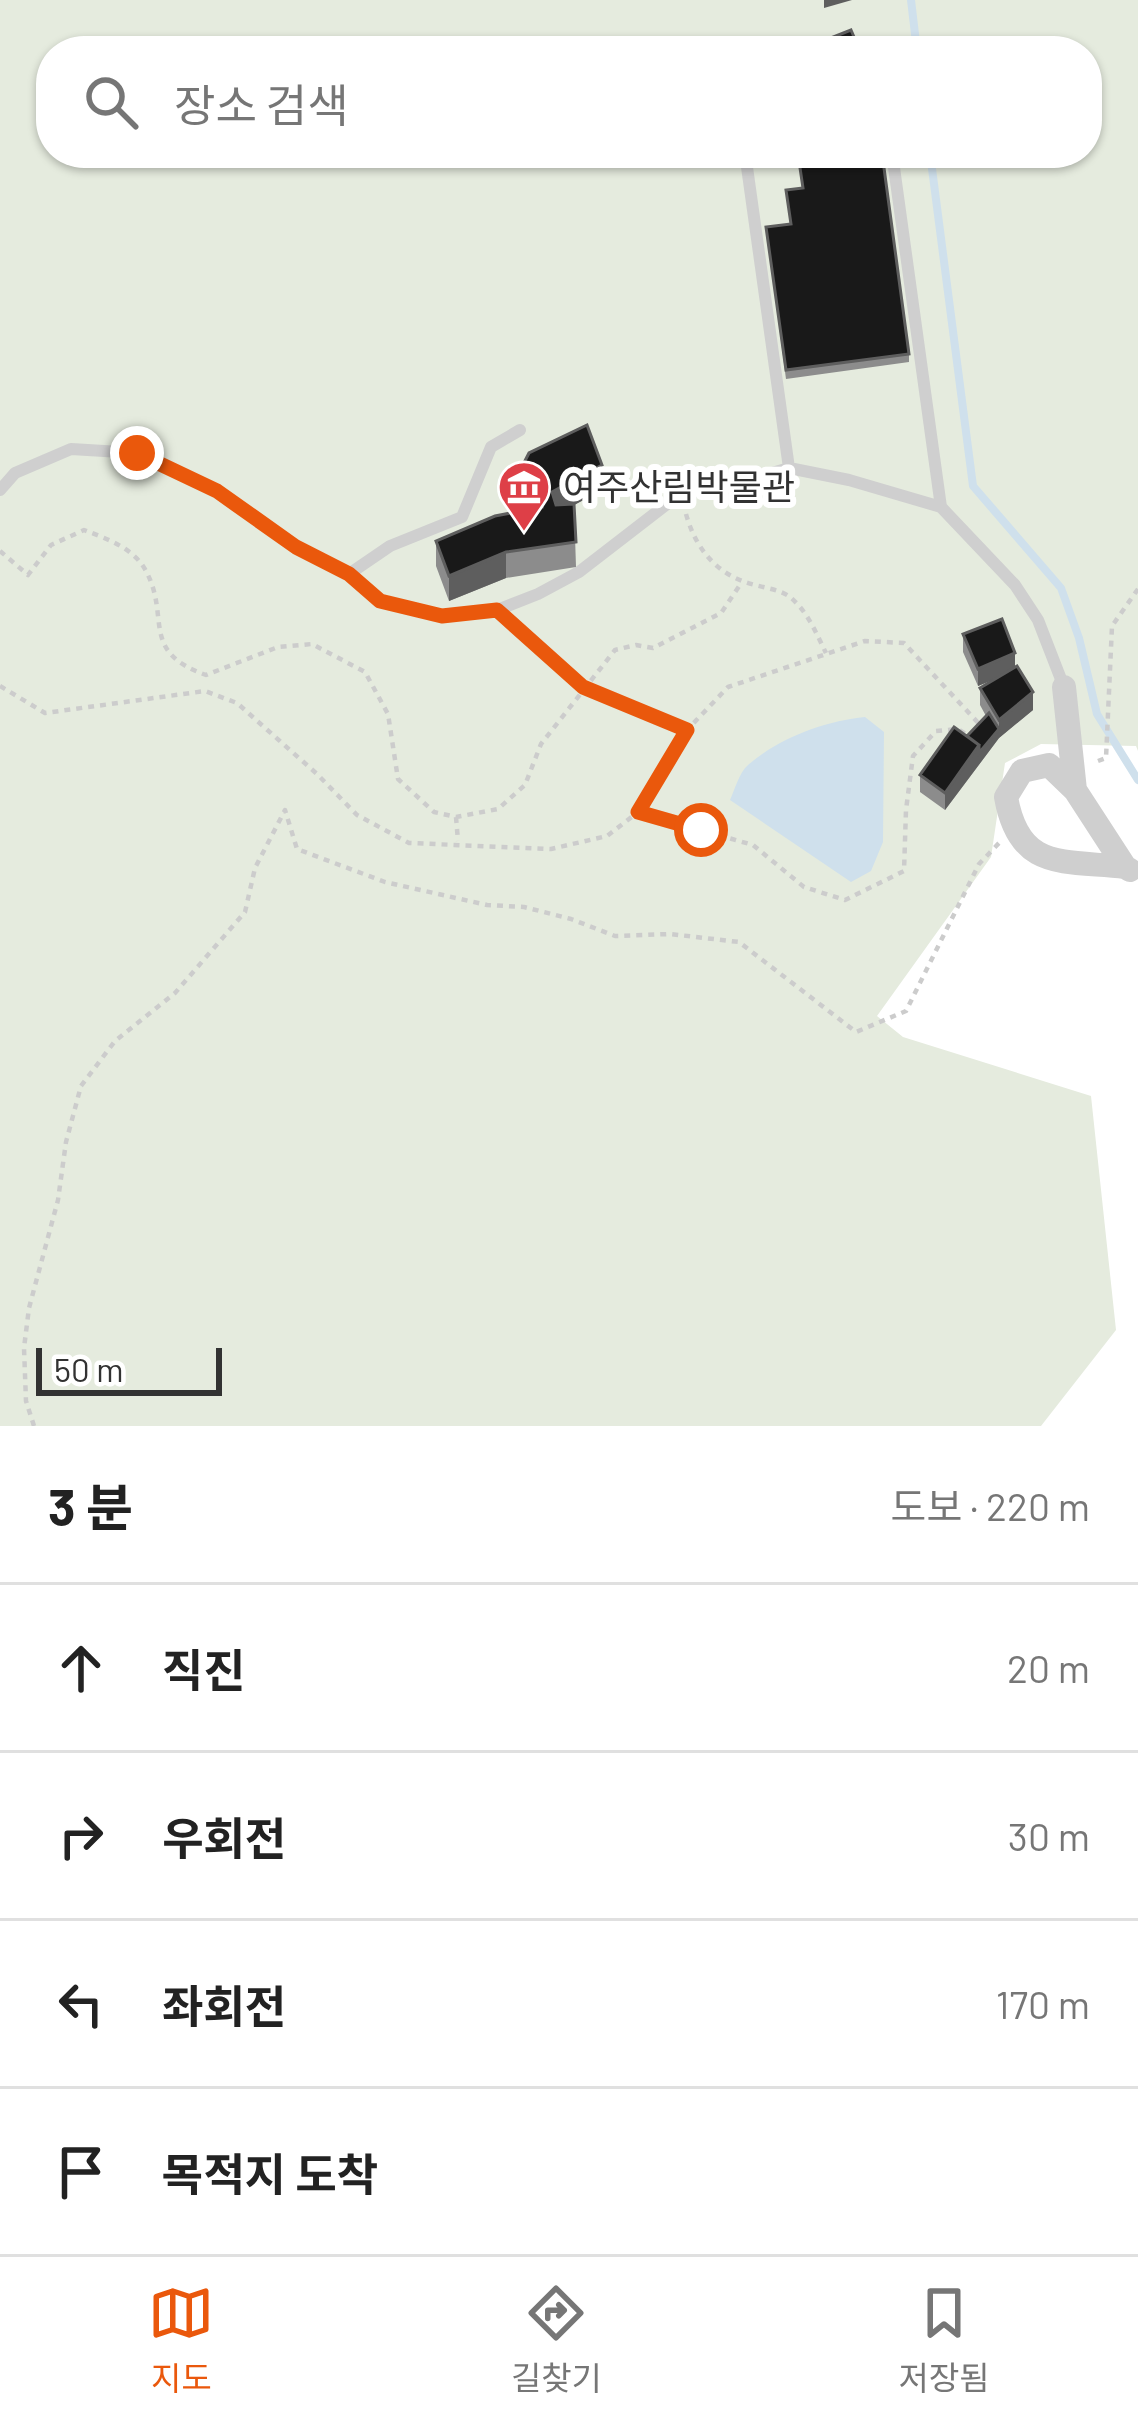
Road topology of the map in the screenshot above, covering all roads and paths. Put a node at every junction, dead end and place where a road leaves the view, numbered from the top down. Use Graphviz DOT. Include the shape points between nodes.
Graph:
graph roads {
  1 [pos="747,168"];
  2 [pos="894,168"];
  3 [pos="520,430"];
  4 [pos="789,468"];
  5 [pos="0,490"];
  6 [pos="680,494"];
  7 [pos="941,507"];
  8 [pos="0,551"];
  9 [pos="349,574"];
  10 [pos="742,582"];
  11 [pos="1138,589"];
  12 [pos="497,610"];
  13 [pos="826,653"];
  14 [pos="206,675"];
  15 [pos="0,686"];
  16 [pos="583,687"];
  17 [pos="1064,687"];
  18 [pos="206,691"];
  19 [pos="687,730"];
  20 [pos="985,736"];
  21 [pos="974,739"];
  22 [pos="1074,779"];
  23 [pos="638,812"];
  24 [pos="456,817"];
  25 [pos="1012,829"];
  26 [pos="458,843"];
  27 [pos="1131,871"];
  28 [pos="34,1426"];
  1 -- 4 [label="lane"];
  2 -- 7 [label="lane"];
  3 -- 9 [label="lane" via="491,447 462,517 390,546"];
  4 -- 6 [label="lane"];
  4 -- 7 [label="lane"];
  5 -- 9 [label="lane" via="15,473 70,449 137,453 217,491"];
  6 -- 10 [label="path" via="696,543"];
  6 -- 12 [label="lane" via="579,572"];
  7 -- 17 [label="lane" via="1016,584"];
  8 -- 14 [label="path" via="28,575 51,544 84,530 124,546 147,572 163,645 184,667"];
  9 -- 12 [label="lane" via="380,601 442,616"];
  10 -- 13 [label="path" via="787,593"];
  10 -- 16 [label="path" via="722,613 653,648 615,650"];
  11 -- 22 [label="path" via="1112,626 1106,758"];
  12 -- 16 [label="path"];
  13 -- 19 [label="path" via="728,687"];
  13 -- 20 [label="path" via="865,640 904,643 981,722"];
  14 -- 18 [label="path"];
  14 -- 24 [label="path" via="278,646 312,644 365,672 388,714 398,778 434,812"];
  15 -- 18 [label="path" via="45,713"];
  16 -- 19 [label="path"];
  16 -- 24 [label="path" via="542,744 525,785 498,809"];
  17 -- 22 [label="street"];
  18 -- 26 [label="path" via="237,703 357,815 409,843"];
  19 -- 23 [label="path"];
  21 -- 23 [label="path" via="958,729 935,731 914,756 904,871 845,900 804,887 754,845"];
  22 -- 25 [label="street" via="1049,765 1022,771 1006,796"];
  22 -- 27 [label="street"];
  23 -- 26 [label="path" via="607,836 551,849"];
  24 -- 26 [label="path"];
  25 -- 27 [label="street" via="1042,858"];
  25 -- 28 [label="path" via="979,864 906,1011 856,1032 739,942 614,936 524,907 385,882 297,849 285,810 245,912 81,1086 29,1309 26,1401"];
}
